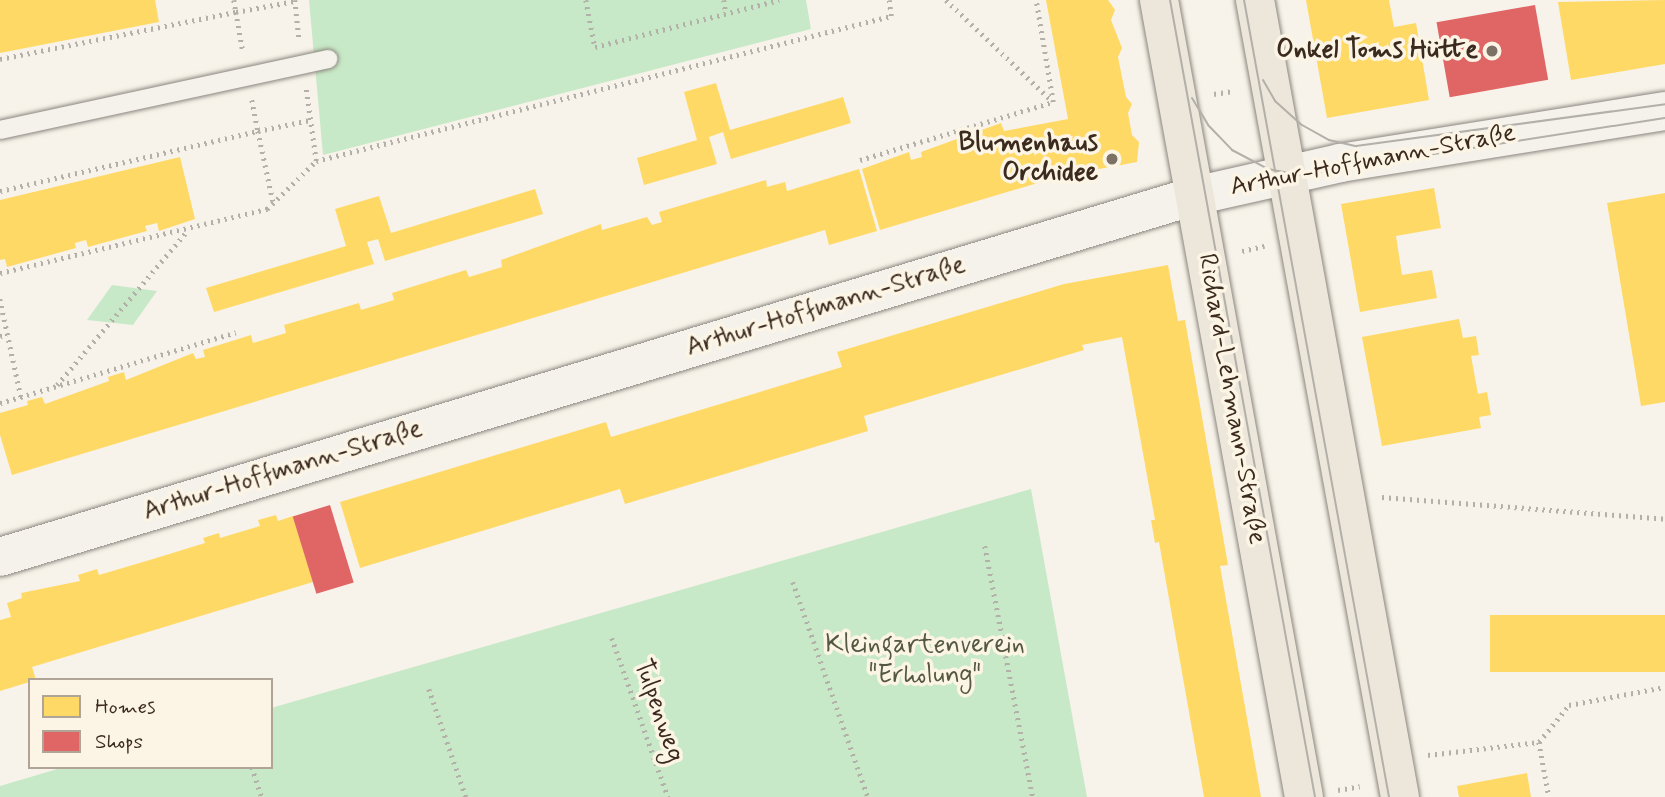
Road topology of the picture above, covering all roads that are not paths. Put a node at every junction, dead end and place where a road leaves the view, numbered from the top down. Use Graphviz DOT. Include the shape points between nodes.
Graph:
graph roads {
  1 [pos="1159,0"];
  2 [pos="1255,0"];
  3 [pos="328,59"];
  4 [pos="1665,111"];
  5 [pos="0,130"];
  6 [pos="1287,174"];
  7 [pos="1194,196"];
  8 [pos="0,557"];
  9 [pos="1385,791"];
  10 [pos="1317,794"];
  1 -- 7 [label="main road, Richard-Lehmann-Straße"];
  2 -- 6 [label="main road"];
  3 -- 5 [label="lane"];
  4 -- 6 [label="street, Arthur-Hoffmann-Straße"];
  6 -- 7 [label="street, Arthur-Hoffmann-Straße"];
  6 -- 9 [label="main road" via="1346,493"];
  7 -- 8 [label="street, Arthur-Hoffmann-Straße"];
  7 -- 10 [label="main road, Richard-Lehmann-Straße"];
}
